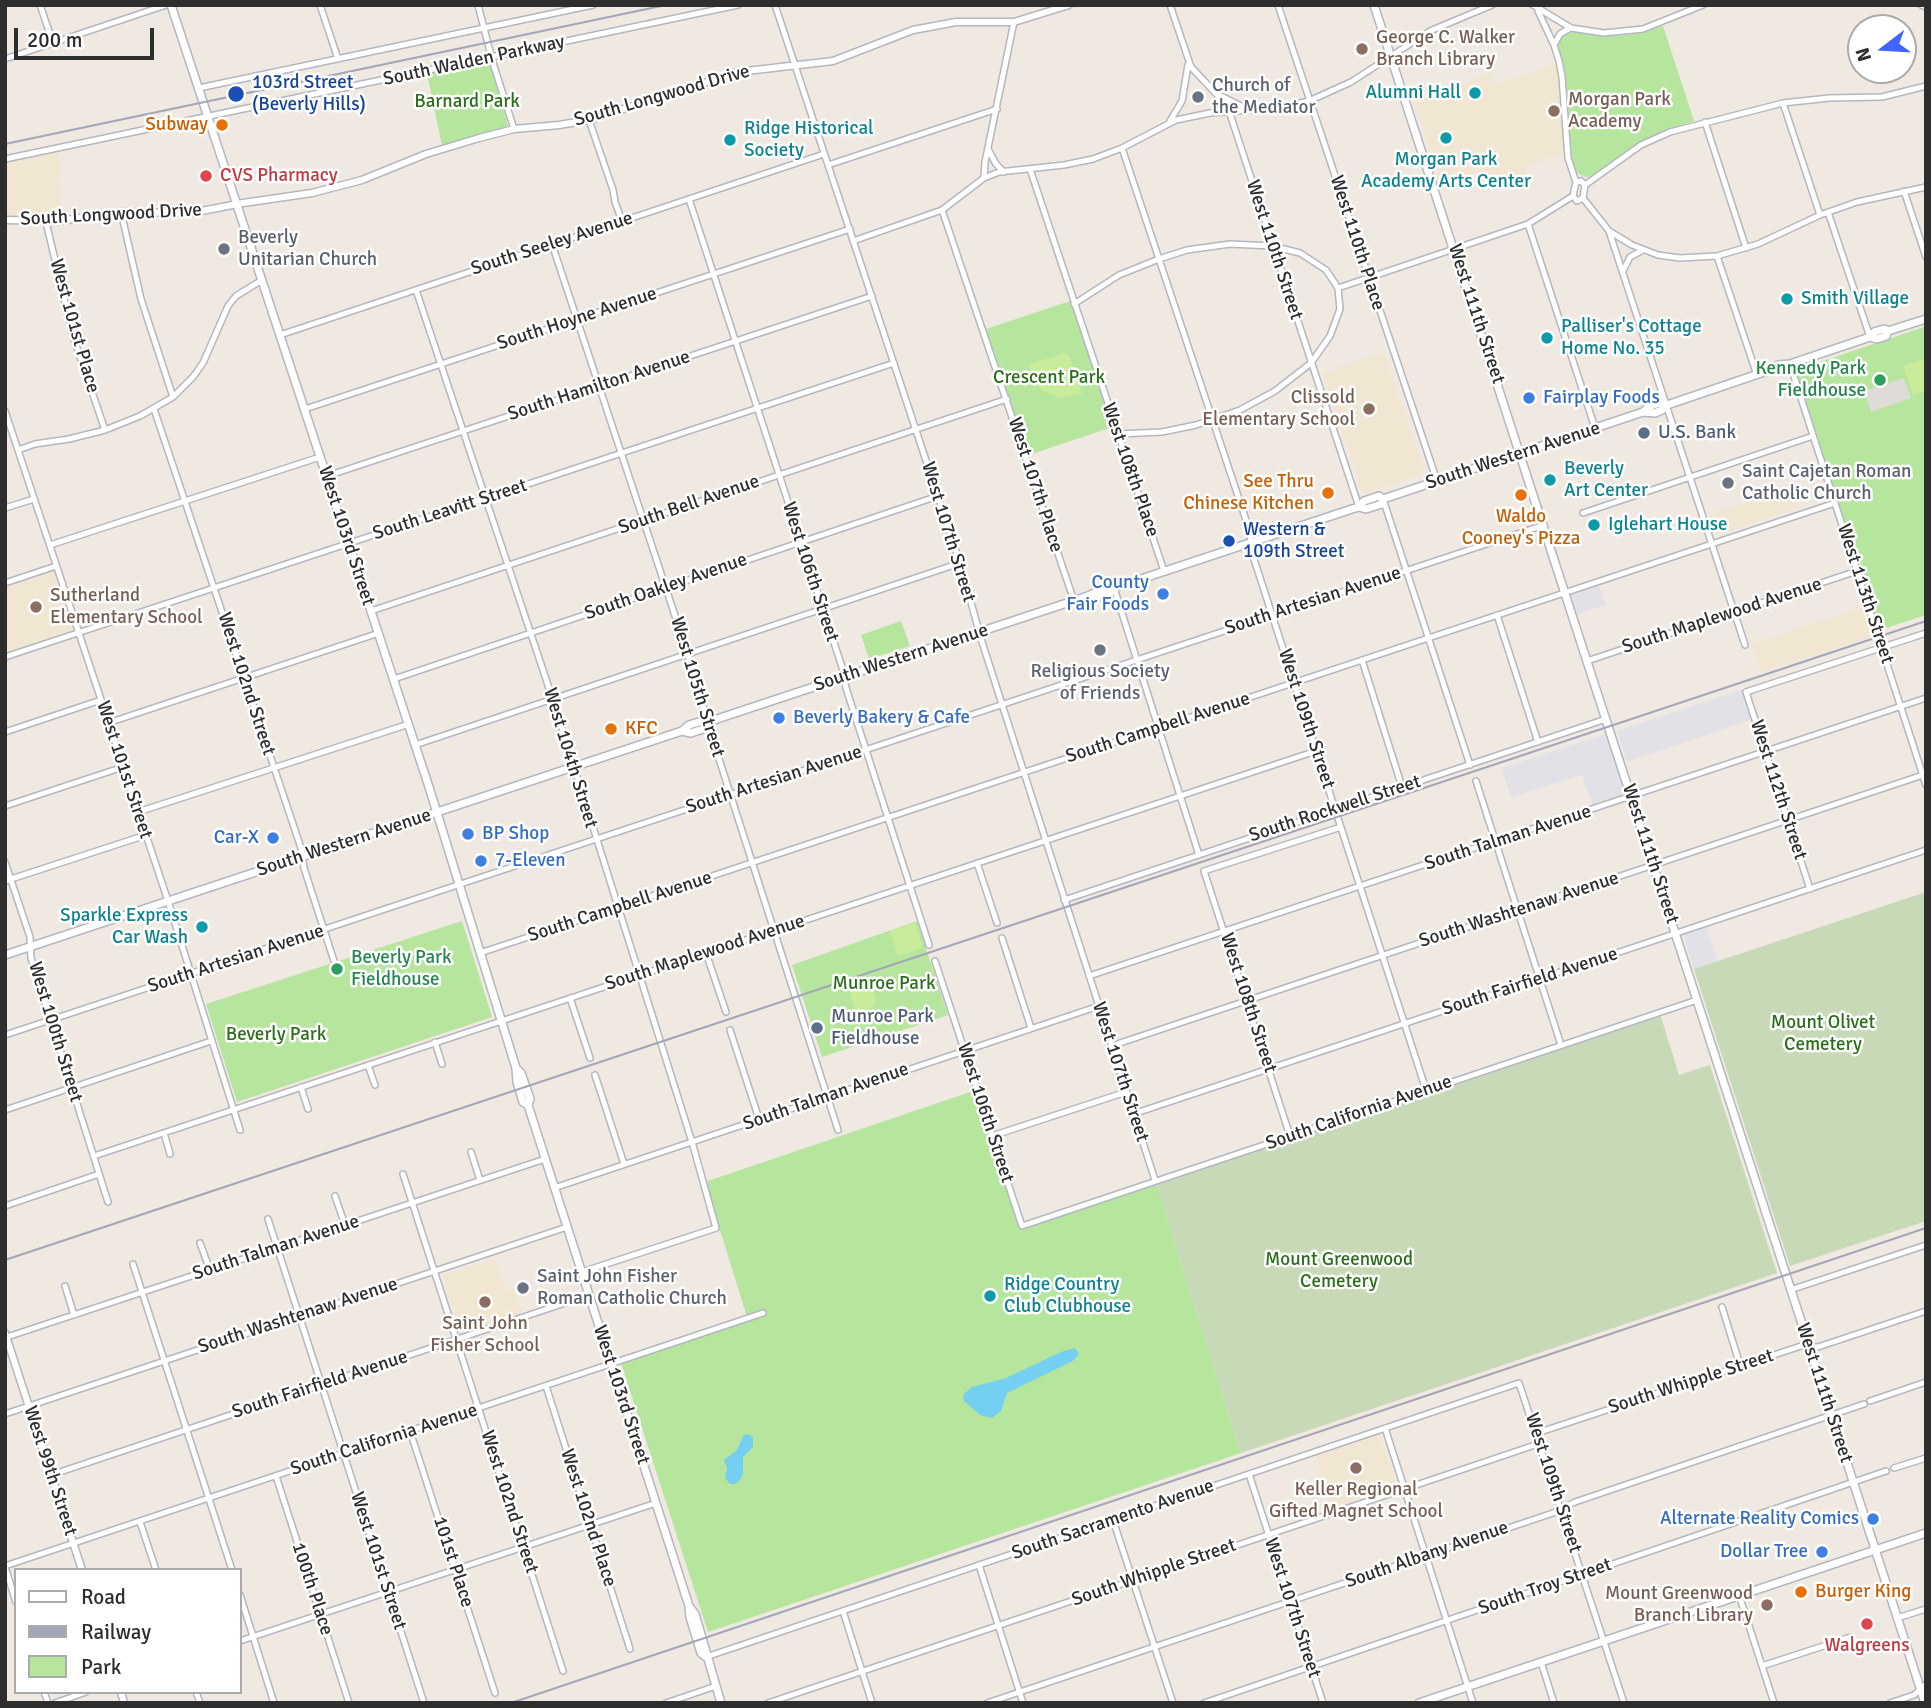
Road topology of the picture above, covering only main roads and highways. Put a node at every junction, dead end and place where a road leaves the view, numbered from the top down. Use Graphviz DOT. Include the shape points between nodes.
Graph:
graph roads {
  1 [pos="169,5"];
  2 [pos="1374,5"];
  3 [pos="1925,321"];
  4 [pos="1521,453"];
  5 [pos="437,812"];
  6 [pos="5,955"];
  7 [pos="1926,1533"];
  8 [pos="1875,1549"];
  9 [pos="1923,1686"];
  10 [pos="721,1703"];
  11 [pos="1419,1703"];
  12 [pos="1925,1703"];
  1 -- 5 [label="main road, West 103rd Street"];
  2 -- 4 [label="main road, West 111th Street"];
  3 -- 4 [label="main road, South Western Avenue" via="1874,332 1787,368 1659,403"];
  4 -- 5 [label="main road, South Western Avenue" via="1383,499 1378,496 1359,507 708,722 702,720 682,731"];
  4 -- 8 [label="main road, West 111th Street"];
  5 -- 6 [label="main road, South Western Avenue"];
  5 -- 10 [label="main road, West 103rd Street" via="523,1102 528,1105 701,1653"];
  7 -- 8 [label="main road"];
  8 -- 9 [label="main road, West 111th Street"];
  8 -- 11 [label="main road"];
  9 -- 12 [label="main road, West 111th Street"];
}
